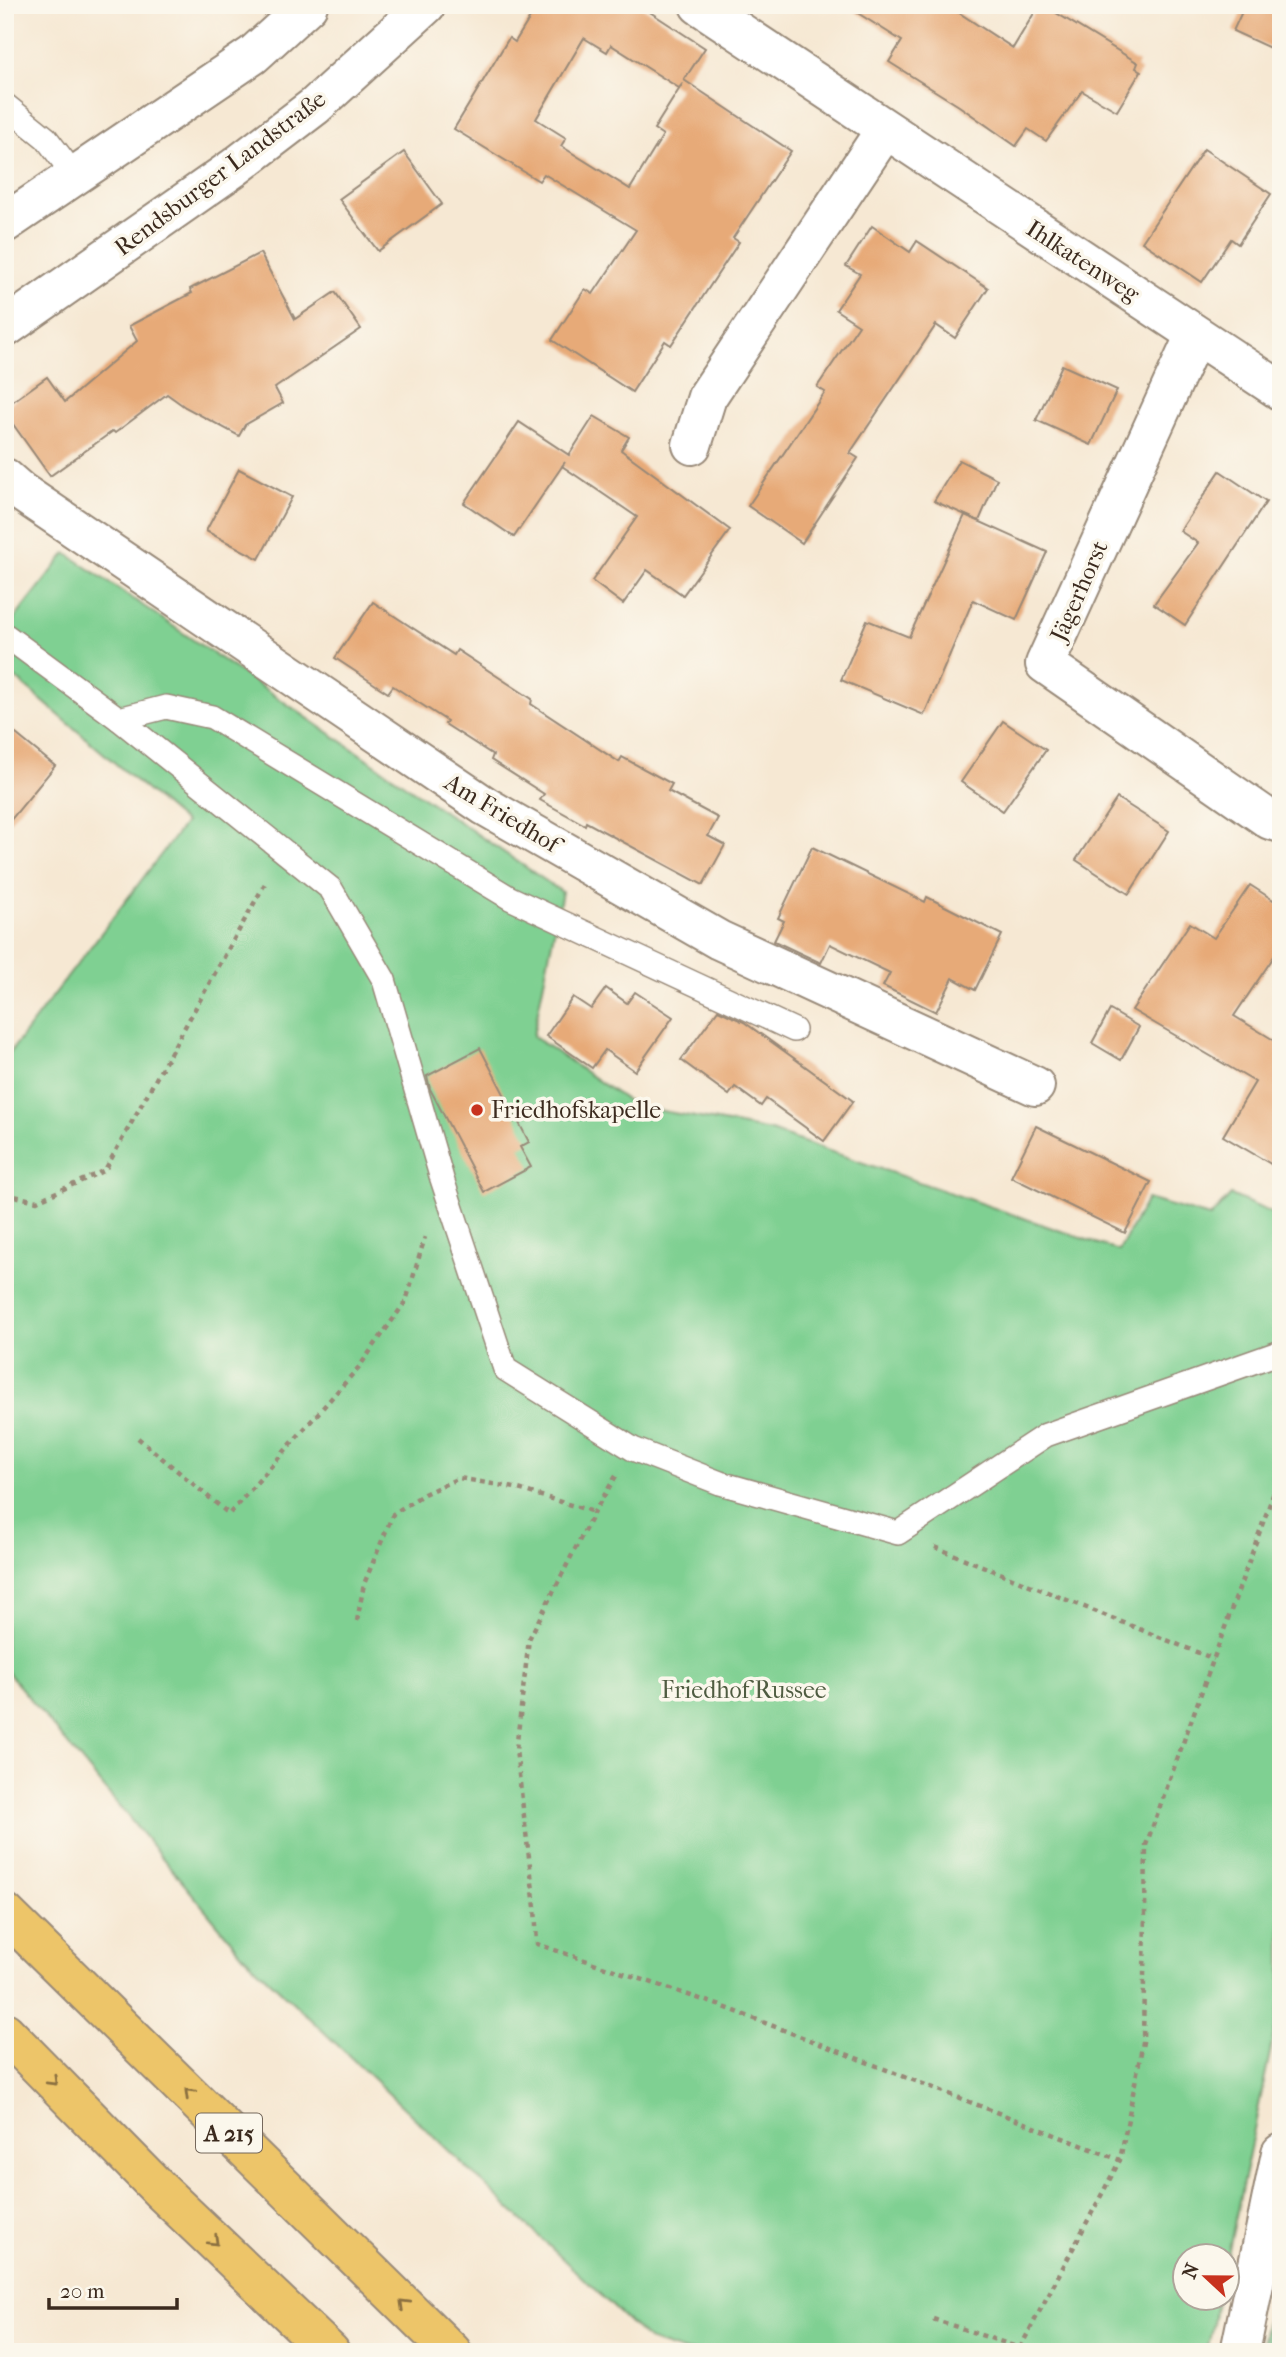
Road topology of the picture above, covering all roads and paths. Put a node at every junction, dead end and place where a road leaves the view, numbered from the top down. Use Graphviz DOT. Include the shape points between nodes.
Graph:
graph roads {
  1 [pos="308,5"];
  2 [pos="426,5"];
  3 [pos="699,5"];
  4 [pos="5,105"];
  5 [pos="885,130"];
  6 [pos="75,176"];
  7 [pos="5,223"];
  8 [pos="5,328"];
  9 [pos="1195,335"];
  10 [pos="1281,391"];
  11 [pos="692,445"];
  12 [pos="5,478"];
  13 [pos="5,635"];
  14 [pos="119,719"];
  15 [pos="1281,823"];
  16 [pos="283,851"];
  17 [pos="794,1030"];
  18 [pos="1035,1086"];
  19 [pos="442,1179"];
  20 [pos="5,1194"];
  21 [pos="1281,1352"];
  22 [pos="138,1438"];
  23 [pos="633,1449"];
  24 [pos="1281,1473"];
  25 [pos="594,1512"];
  26 [pos="898,1533"];
  27 [pos="357,1621"];
  28 [pos="1214,1659"];
  29 [pos="5,1913"];
  30 [pos="5,2032"];
  31 [pos="1281,2153"];
  32 [pos="1120,2160"];
  33 [pos="933,2319"];
  34 [pos="1020,2348"];
  35 [pos="330,2352"];
  36 [pos="452,2352"];
  37 [pos="1028,2352"];
  38 [pos="1240,2352"];
  1 -- 6 [label="street" via="253,55"];
  2 -- 8 [label="street, Rendsburger Landstraße" via="315,106"];
  3 -- 5 [label="street, Ihlkatenweg"];
  4 -- 6 [label="lane" via="46,138"];
  5 -- 9 [label="street, Ihlkatenweg"];
  5 -- 11 [label="street" via="707,397"];
  6 -- 7 [label="street"];
  9 -- 10 [label="street, Ihlkatenweg"];
  9 -- 15 [label="street, Jägerhorst" via="1045,664 1270,820"];
  12 -- 18 [label="street, Am Friedhof" via="485,806 719,940"];
  13 -- 14 [label="lane"];
  14 -- 16 [label="lane"];
  14 -- 17 [label="lane" via="166,708 212,717 510,898"];
  16 -- 19 [label="lane" via="331,889 384,980"];
  16 -- 20 [label="path" via="105,1170 37,1201"];
  19 -- 22 [label="path" via="406,1301 359,1367 229,1514"];
  19 -- 23 [label="lane" via="505,1369"];
  21 -- 26 [label="lane" via="1046,1435"];
  23 -- 25 [label="path"];
  23 -- 26 [label="lane" via="720,1483"];
  24 -- 28 [label="path"];
  25 -- 27 [label="path" via="514,1488 459,1478 424,1494 393,1514 364,1584"];
  25 -- 32 [label="path" via="529,1639 516,1750 537,1944 724,2007"];
  26 -- 28 [label="path"];
  28 -- 32 [label="path" via="1146,1845 1143,2042"];
  36 -- 29 [label="highway, A 215, one-way"];
  30 -- 35 [label="highway, one-way" via="160,2190"];
  31 -- 38 [label="street"];
  32 -- 34 [label="path"];
  33 -- 34 [label="path"];
  34 -- 37 [label="path"];
}
